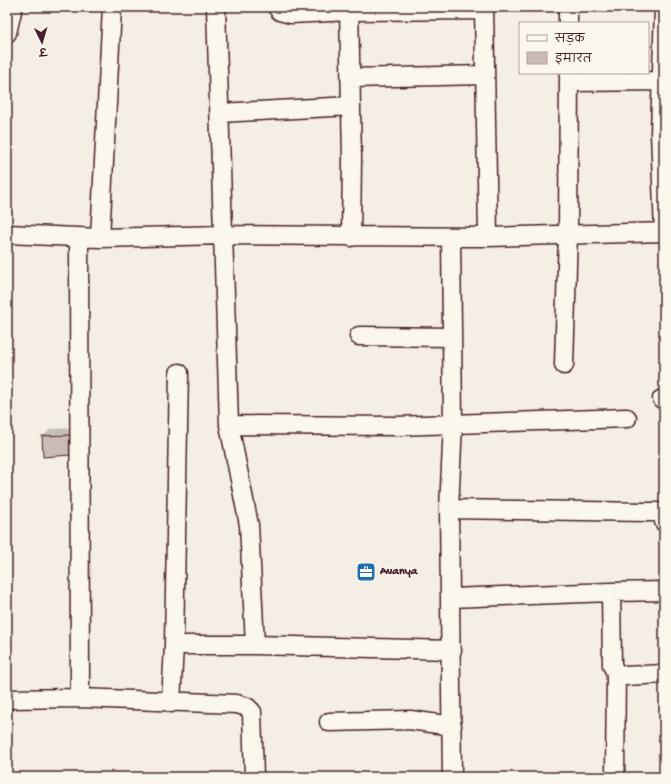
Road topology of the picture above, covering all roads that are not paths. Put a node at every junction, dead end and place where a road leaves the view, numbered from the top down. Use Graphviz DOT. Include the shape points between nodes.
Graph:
graph roads {
  1 [pos="13,7"];
  2 [pos="112,7"];
  3 [pos="216,7"];
  4 [pos="277,7"];
  5 [pos="568,7"];
  6 [pos="664,7"];
  7 [pos="484,8"];
  8 [pos="349,9"];
  9 [pos="568,22"];
  10 [pos="7,32"];
  11 [pos="485,76"];
  12 [pos="569,77"];
  13 [pos="350,78"];
  14 [pos="663,81"];
  15 [pos="351,106"];
  16 [pos="220,113"];
  17 [pos="568,233"];
  18 [pos="7,234"];
  19 [pos="223,235"];
  20 [pos="488,236"];
  21 [pos="351,237"];
  22 [pos="451,237"];
  23 [pos="79,238"];
  24 [pos="100,238"];
  25 [pos="359,336"];
  26 [pos="452,337"];
  27 [pos="564,365"];
  28 [pos="179,373"];
  29 [pos="627,418"];
  30 [pos="453,423"];
  31 [pos="229,426"];
  32 [pos="449,509"];
  33 [pos="664,522"];
  34 [pos="664,591"];
  35 [pos="611,592"];
  36 [pos="451,598"];
  37 [pos="174,645"];
  38 [pos="255,645"];
  39 [pos="452,650"];
  40 [pos="616,673"];
  41 [pos="664,674"];
  42 [pos="80,698"];
  43 [pos="7,699"];
  44 [pos="171,703"];
  45 [pos="329,722"];
  46 [pos="452,726"];
  47 [pos="254,777"];
  48 [pos="452,777"];
  49 [pos="615,777"];
  1 -- 10 [label="street"];
  2 -- 24 [label="street"];
  3 -- 16 [label="street"];
  4 -- 8 [label="street" via="280,11 291,14"];
  5 -- 9 [label="street"];
  6 -- 14 [label="street"];
  7 -- 8 [label="street"];
  7 -- 11 [label="street"];
  8 -- 13 [label="street"];
  11 -- 13 [label="street"];
  11 -- 20 [label="street"];
  12 -- 14 [label="street"];
  12 -- 17 [label="street"];
  13 -- 15 [label="street"];
  14 -- 17 [label="street" via="660,133 664,232"];
  15 -- 16 [label="street"];
  15 -- 21 [label="street"];
  16 -- 19 [label="street"];
  17 -- 20 [label="street"];
  17 -- 27 [label="street"];
  18 -- 23 [label="street"];
  19 -- 21 [label="street"];
  19 -- 24 [label="street"];
  19 -- 31 [label="street"];
  20 -- 22 [label="street"];
  21 -- 22 [label="street"];
  22 -- 26 [label="street"];
  23 -- 24 [label="street"];
  23 -- 42 [label="street"];
  25 -- 26 [label="street"];
  26 -- 30 [label="street"];
  28 -- 37 [label="street"];
  29 -- 30 [label="street"];
  30 -- 31 [label="street" via="396,426"];
  30 -- 32 [label="street"];
  31 -- 38 [label="street" via="248,518"];
  32 -- 33 [label="street" via="658,512 664,518"];
  32 -- 36 [label="street"];
  34 -- 35 [label="street"];
  35 -- 36 [label="street"];
  35 -- 40 [label="street" via="612,665"];
  36 -- 39 [label="street"];
  37 -- 38 [label="street"];
  37 -- 44 [label="street"];
  38 -- 39 [label="street"];
  39 -- 46 [label="street"];
  40 -- 41 [label="street" via="625,676"];
  40 -- 49 [label="street"];
  42 -- 43 [label="street"];
  42 -- 44 [label="street"];
  44 -- 47 [label="street" via="237,704 247,707 252,712"];
  45 -- 46 [label="street" via="410,720"];
  46 -- 48 [label="street"];
}
